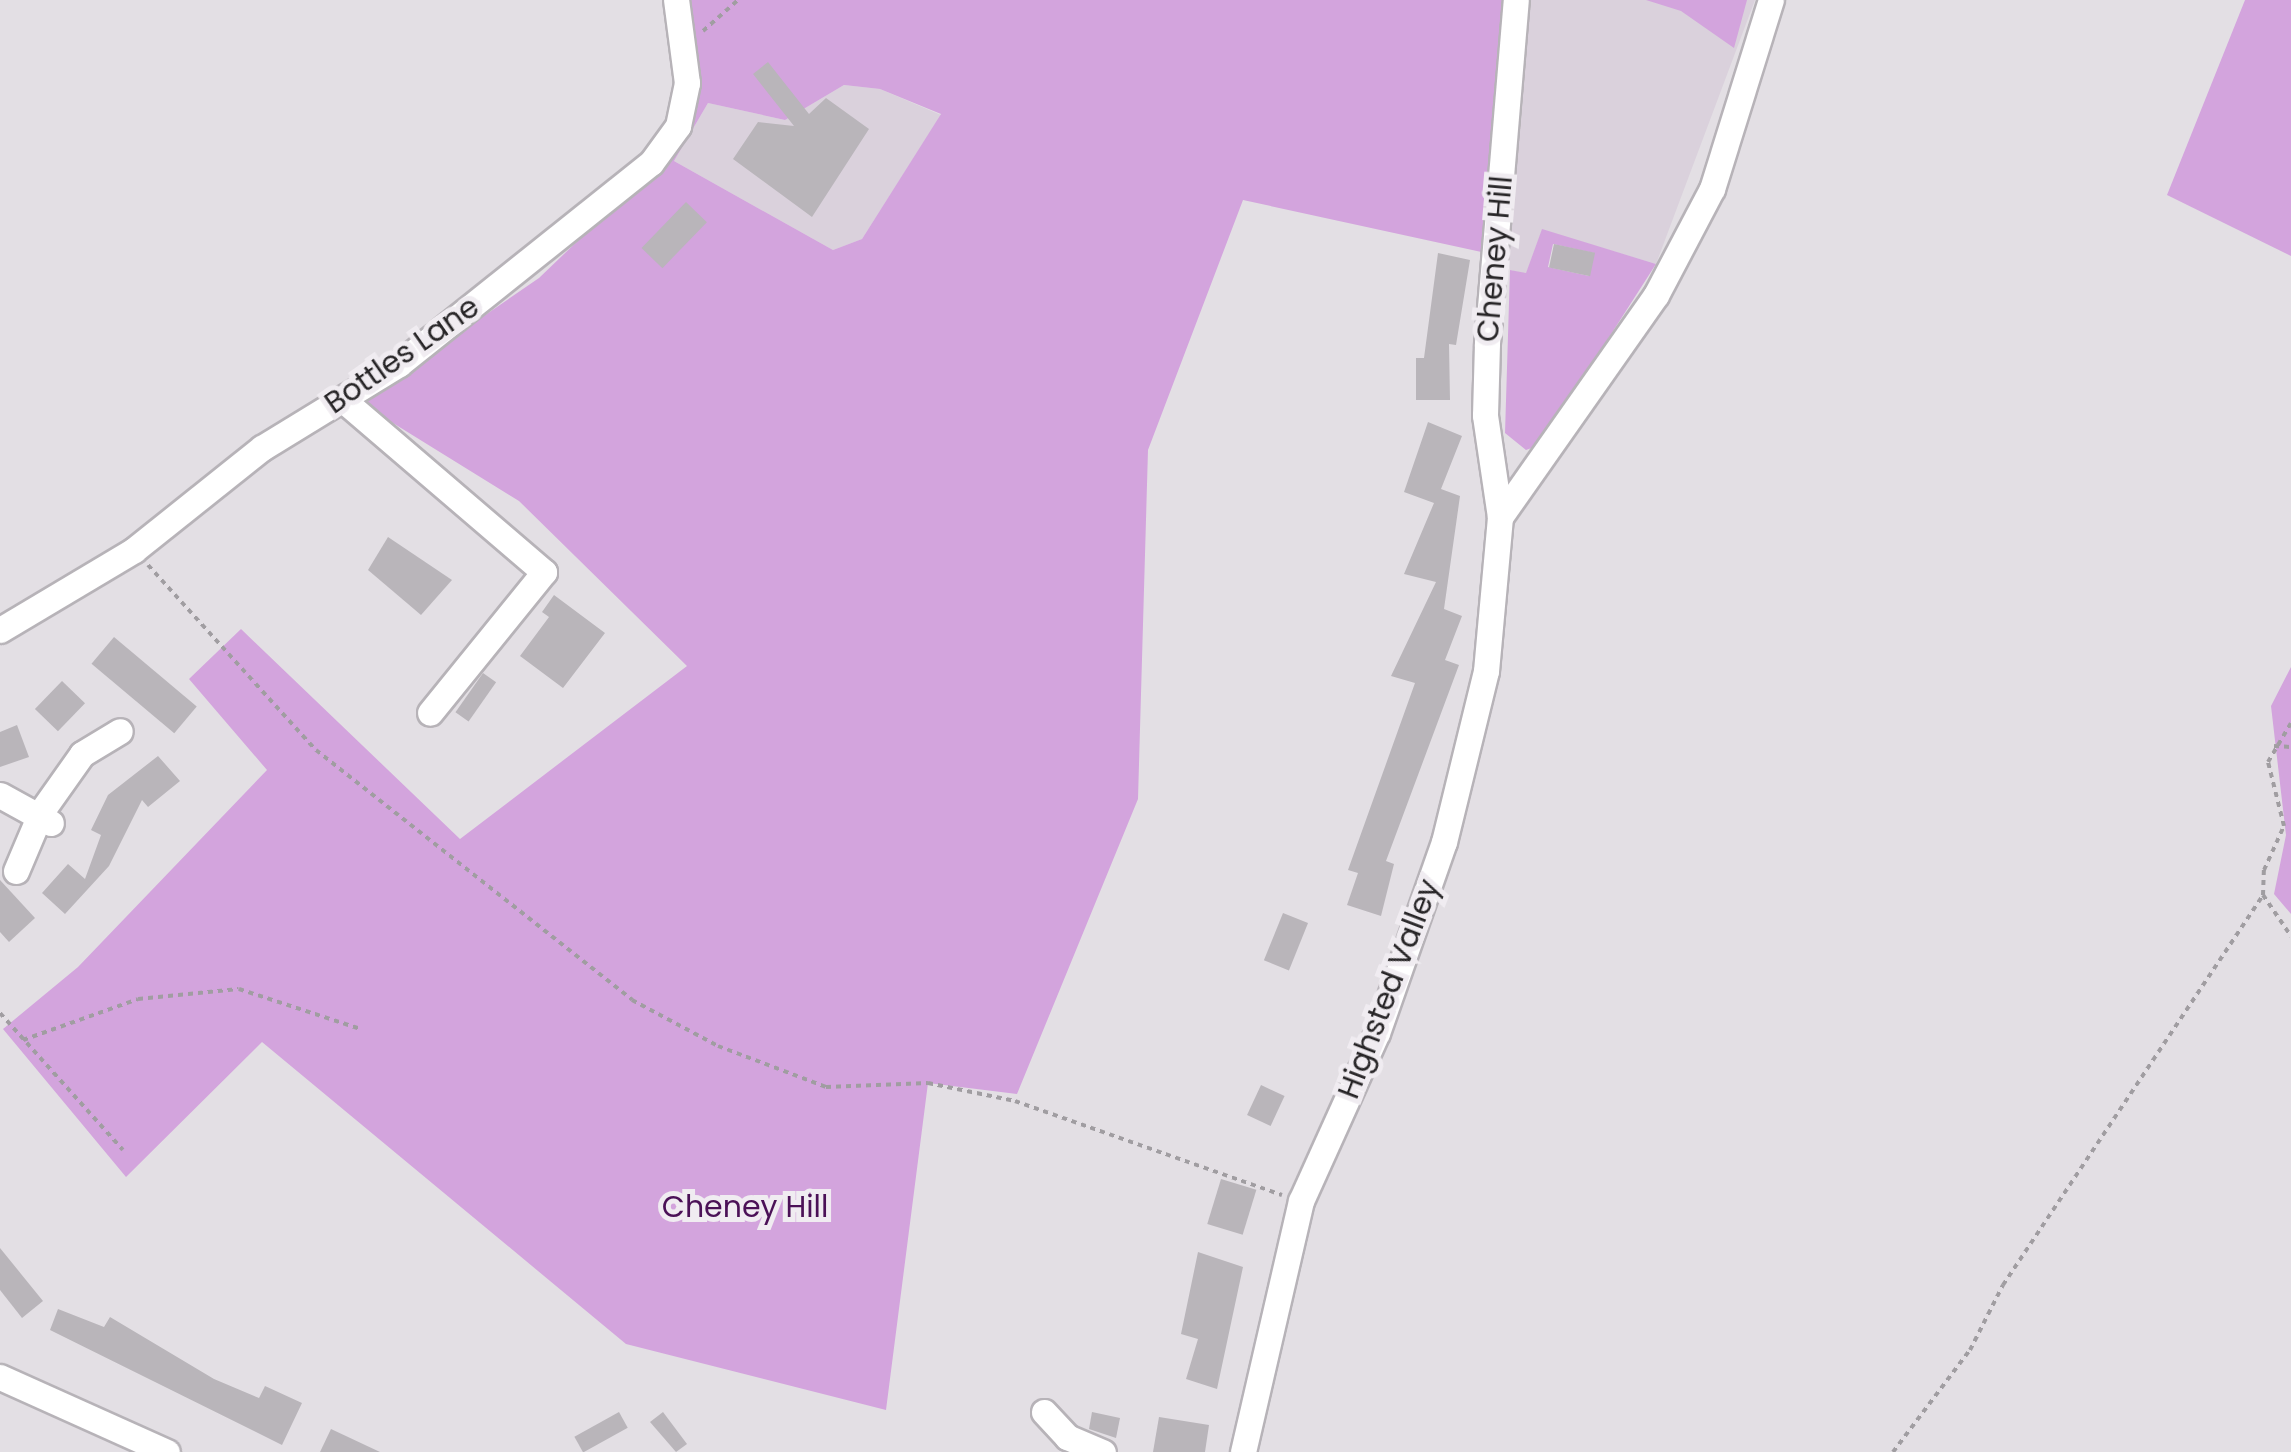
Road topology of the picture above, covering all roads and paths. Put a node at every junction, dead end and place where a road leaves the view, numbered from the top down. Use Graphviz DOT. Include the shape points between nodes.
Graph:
graph roads {
  1 [pos="676,0"];
  2 [pos="738,0"];
  3 [pos="1516,0"];
  4 [pos="1771,0"];
  5 [pos="682,52"];
  6 [pos="342,399"];
  7 [pos="1500,517"];
  8 [pos="134,550"];
  9 [pos="0,630"];
  10 [pos="430,713"];
  11 [pos="2291,723"];
  12 [pos="120,731"];
  13 [pos="2274,746"];
  14 [pos="2291,747"];
  15 [pos="0,795"];
  16 [pos="46,817"];
  17 [pos="16,872"];
  18 [pos="2263,895"];
  19 [pos="2291,936"];
  20 [pos="0,1013"];
  21 [pos="361,1029"];
  22 [pos="24,1040"];
  23 [pos="122,1150"];
  24 [pos="1301,1201"];
  25 [pos="0,1377"];
  26 [pos="1044,1412"];
  27 [pos="167,1452"];
  28 [pos="1102,1452"];
  29 [pos="1243,1452"];
  30 [pos="1893,1452"];
  1 -- 5 [label="street, Bottles Lane"];
  2 -- 5 [label="path"];
  3 -- 7 [label="street, Cheney Hill" via="1485,415"];
  4 -- 7 [label="street" via="1712,190 1646,311"];
  5 -- 6 [label="street, Bottles Lane" via="678,126 650,163 399,364"];
  6 -- 8 [label="street, Bottles Lane" via="262,448"];
  6 -- 10 [label="street" via="544,572"];
  7 -- 24 [label="street, Highsted Valley" via="1486,671 1444,842 1377,1033"];
  8 -- 9 [label="street, Bottles Lane"];
  8 -- 24 [label="path" via="316,750 632,1000 718,1046 826,1087 928,1083 1015,1101"];
  11 -- 13 [label="path"];
  12 -- 16 [label="street" via="82,754"];
  13 -- 14 [label="path"];
  13 -- 18 [label="path" via="2268,762 2284,826 2264,870"];
  15 -- 16 [label="street"];
  16 -- 17 [label="street"];
  18 -- 19 [label="path"];
  18 -- 30 [label="path" via="2003,1285 1970,1350"];
  20 -- 22 [label="path"];
  21 -- 22 [label="path" via="239,989 138,999"];
  22 -- 23 [label="path"];
  24 -- 29 [label="street, Highsted Valley"];
  25 -- 27 [label="street"];
  26 -- 28 [label="street" via="1067,1437"];
}
